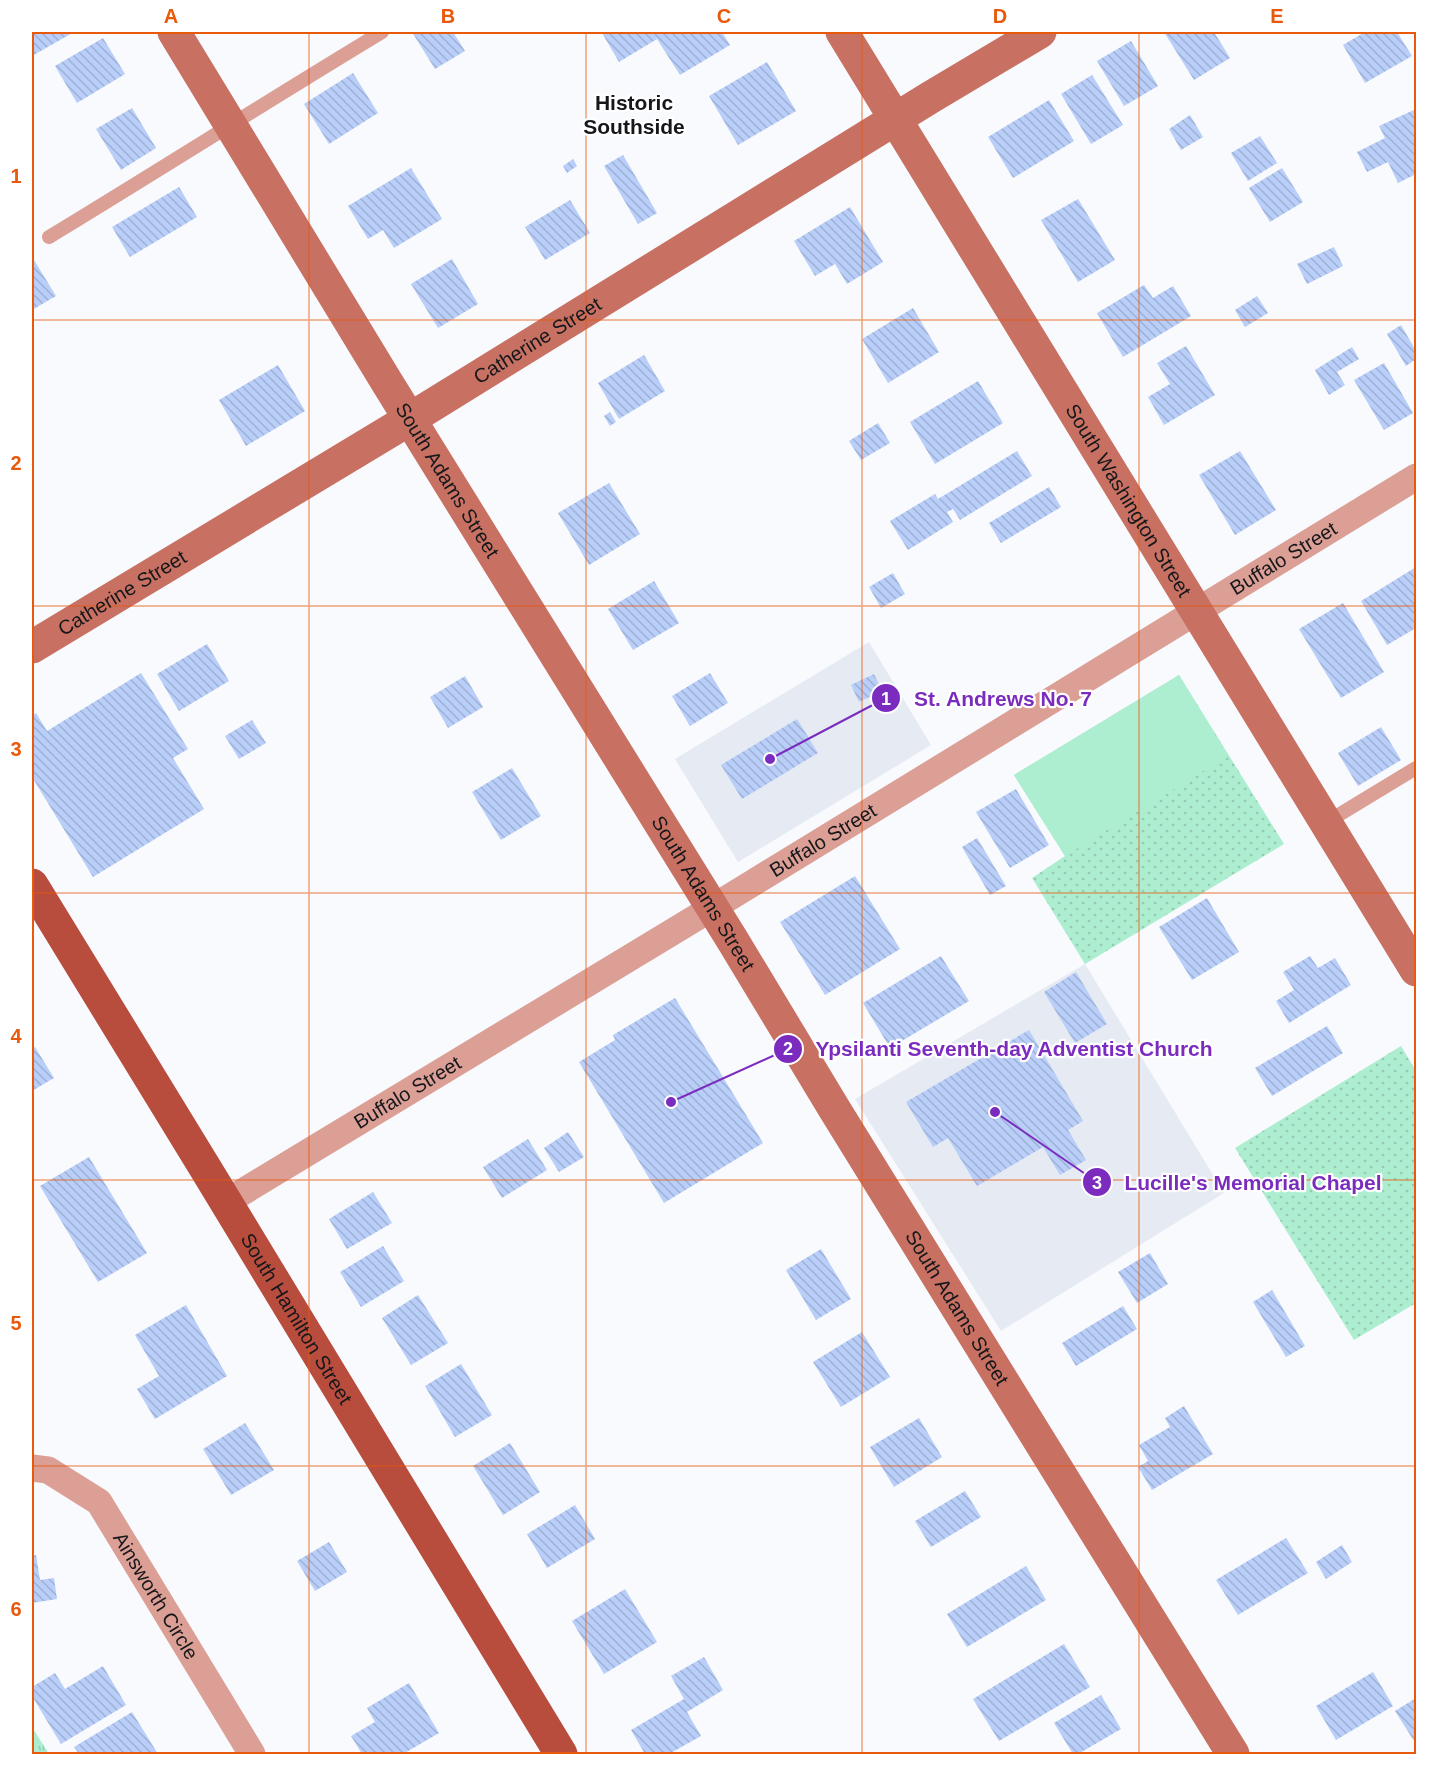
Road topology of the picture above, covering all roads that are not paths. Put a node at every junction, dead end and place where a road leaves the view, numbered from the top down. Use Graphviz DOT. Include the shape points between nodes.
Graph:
graph roads {
  1 [pos="174,32"];
  2 [pos="382,32"];
  3 [pos="842,32"];
  4 [pos="1040,32"];
  5 [pos="895,118"];
  6 [pos="231,124"];
  7 [pos="49,237"];
  8 [pos="410,419"];
  9 [pos="1416,477"];
  10 [pos="1196,611"];
  11 [pos="32,647"];
  12 [pos="1416,768"];
  13 [pos="1327,822"];
  14 [pos="32,885"];
  15 [pos="712,908"];
  16 [pos="1416,970"];
  17 [pos="226,1202"];
  18 [pos="32,1468"];
  19 [pos="252,1755"];
  20 [pos="561,1755"];
  21 [pos="1233,1755"];
  1 -- 6 [label="street, South Adams Street"];
  2 -- 6 [label="lane"];
  3 -- 5 [label="street, South Washington Street"];
  4 -- 5 [label="street, Catherine Street"];
  5 -- 8 [label="street, Catherine Street"];
  5 -- 10 [label="street, South Washington Street"];
  6 -- 7 [label="lane"];
  6 -- 8 [label="street, South Adams Street"];
  8 -- 11 [label="street, Catherine Street"];
  8 -- 15 [label="street, South Adams Street"];
  9 -- 10 [label="street, Buffalo Street"];
  10 -- 13 [label="street, South Washington Street"];
  10 -- 15 [label="street, Buffalo Street"];
  12 -- 13 [label="lane"];
  13 -- 16 [label="street, South Washington Street"];
  14 -- 17 [label="main road, South Hamilton Street"];
  15 -- 17 [label="street, Buffalo Street"];
  15 -- 21 [label="street, South Adams Street"];
  17 -- 20 [label="main road, South Hamilton Street"];
  18 -- 19 [label="street, Ainsworth Circle" via="48,1470 99,1502"];
}
